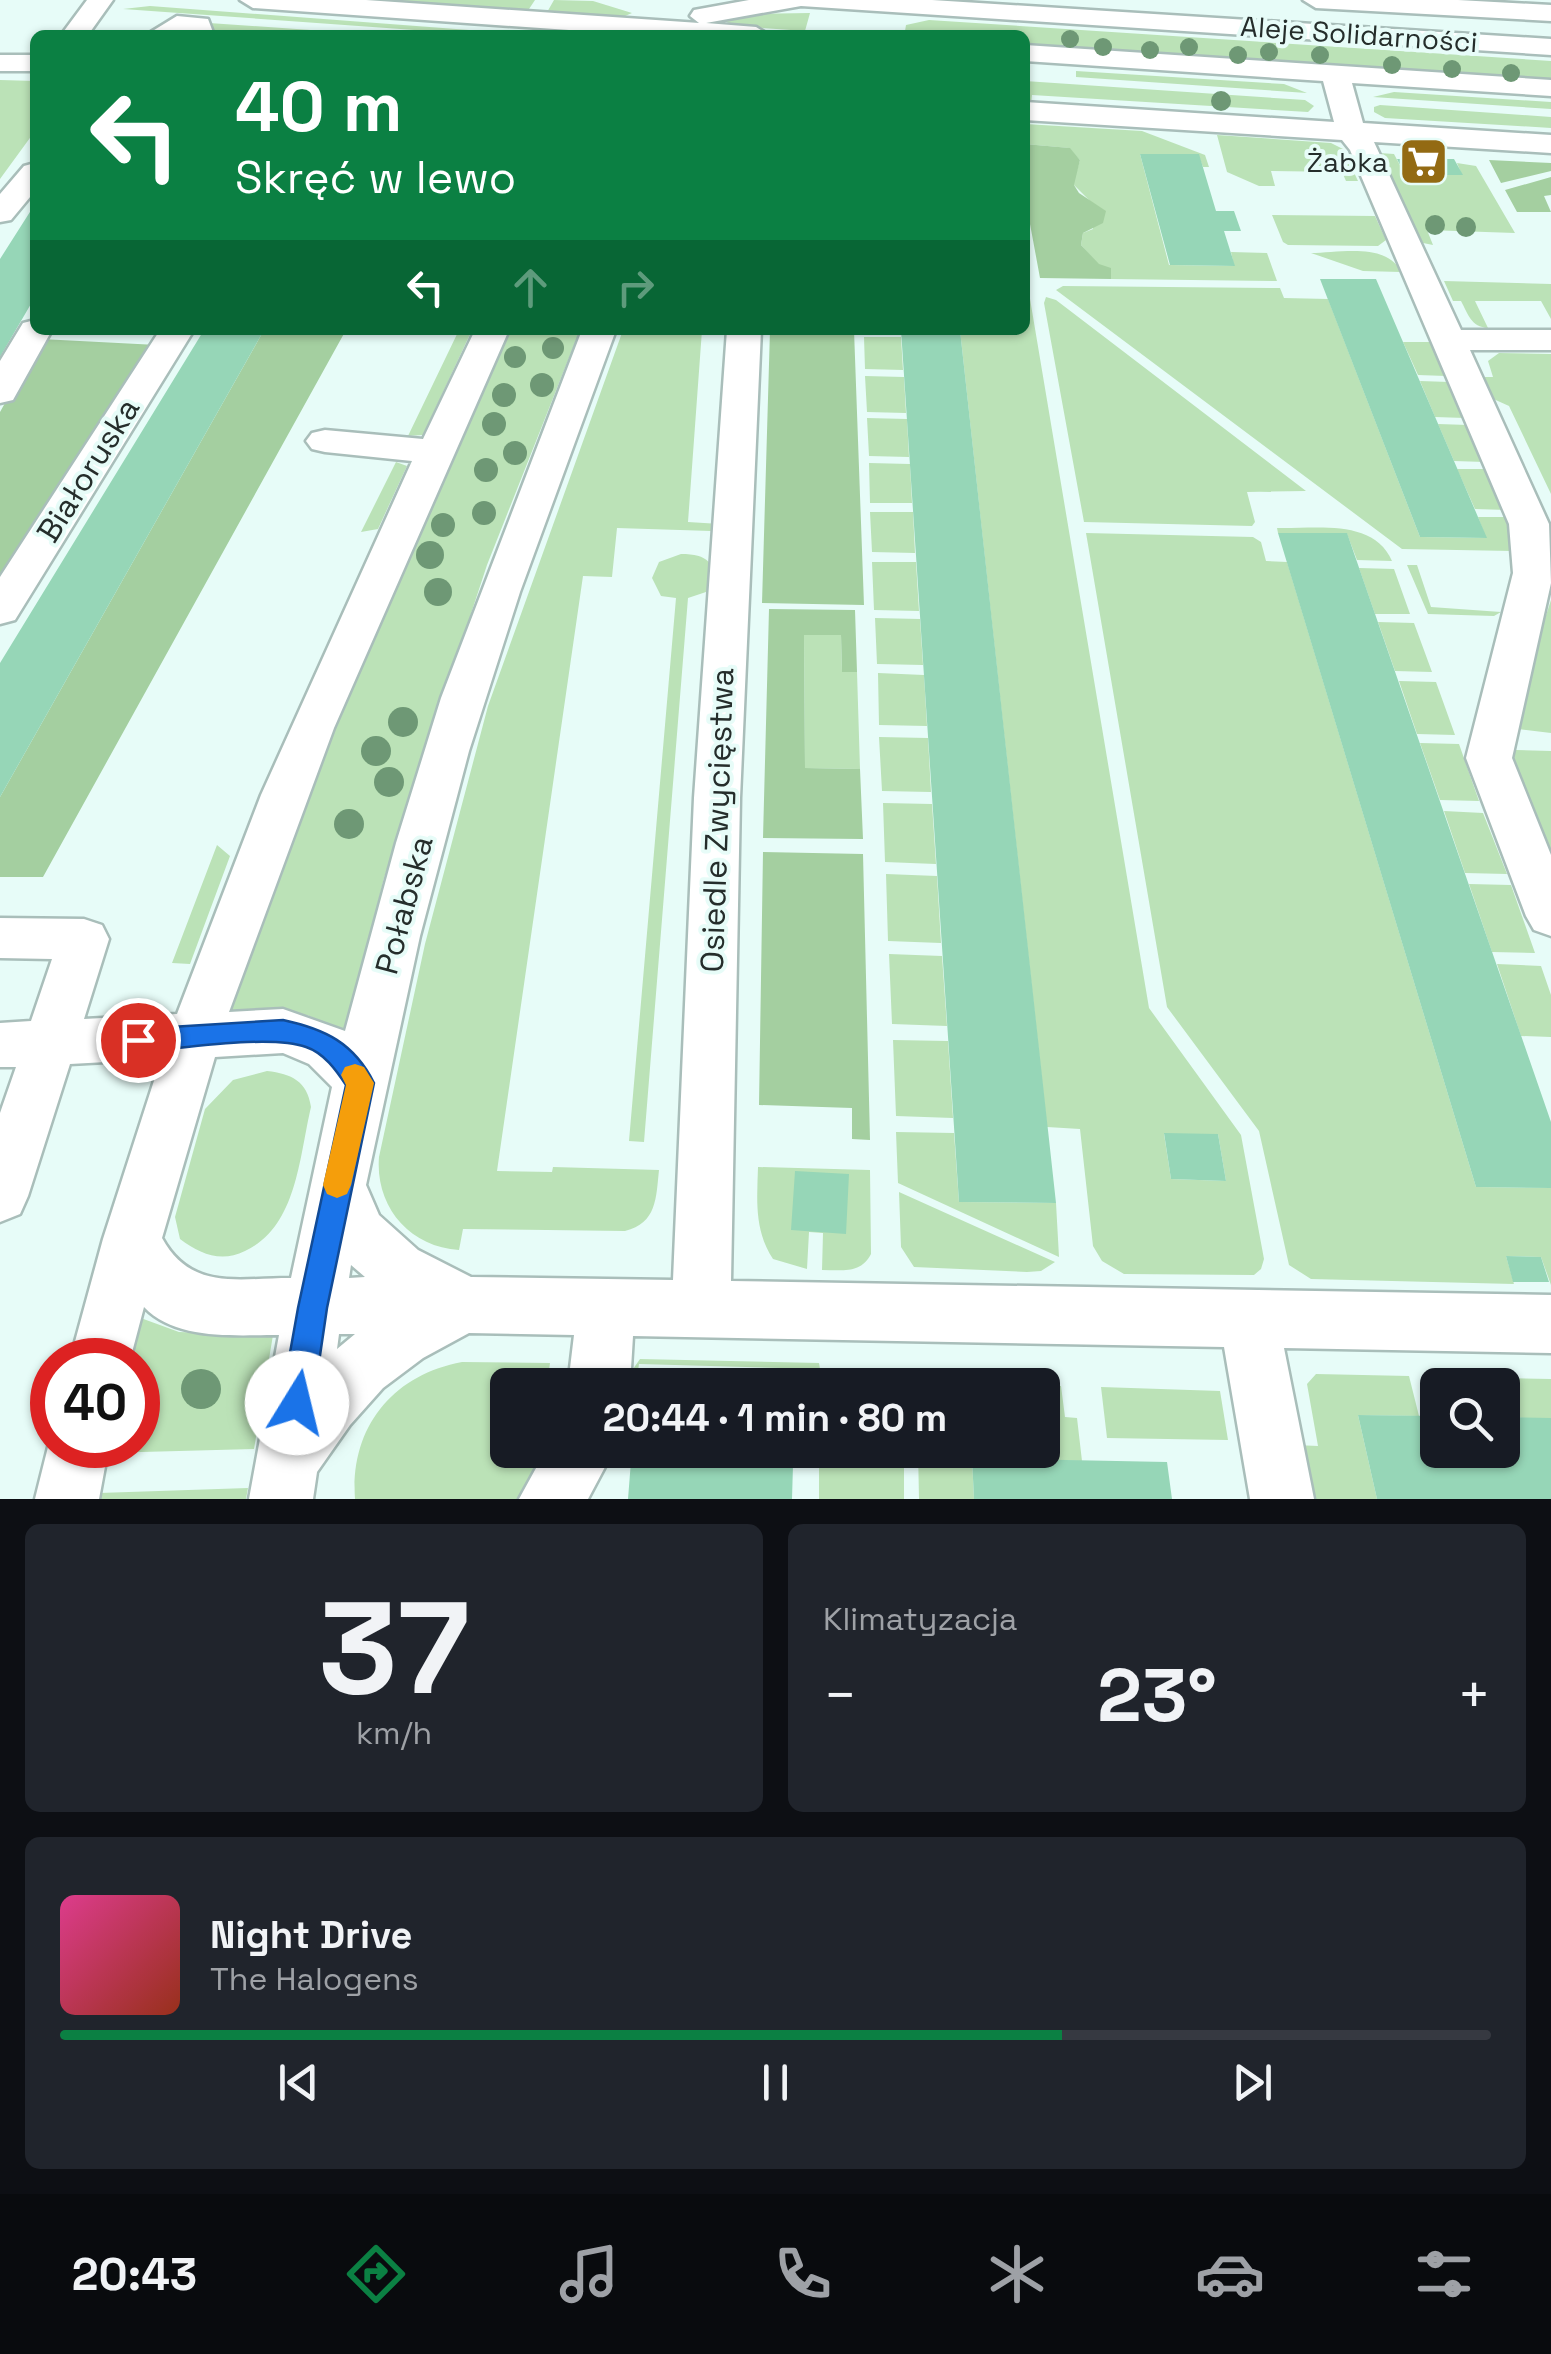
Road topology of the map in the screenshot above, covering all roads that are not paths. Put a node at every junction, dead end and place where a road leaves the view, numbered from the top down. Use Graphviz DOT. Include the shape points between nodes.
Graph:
graph roads {
  1 [pos="100,0"];
  2 [pos="253,0"];
  3 [pos="633,0"];
  4 [pos="794,0"];
  5 [pos="808,0"];
  6 [pos="1316,0"];
  7 [pos="922,7"];
  8 [pos="1275,8"];
  9 [pos="1551,14"];
  10 [pos="1060,16"];
  11 [pos="534,20"];
  12 [pos="78,30"];
  13 [pos="167,30"];
  14 [pos="200,30"];
  15 [pos="563,30"];
  16 [pos="665,30"];
  17 [pos="882,30"];
  18 [pos="1551,34"];
  19 [pos="1551,46"];
  20 [pos="1030,53"];
  21 [pos="0,63"];
  22 [pos="30,63"];
  23 [pos="1335,74"];
  24 [pos="1551,88"];
  25 [pos="1030,111"];
  26 [pos="1351,132"];
  27 [pos="1551,144"];
  28 [pos="30,183"];
  29 [pos="0,213"];
  30 [pos="33,335"];
  31 [pos="174,335"];
  32 [pos="490,335"];
  33 [pos="597,335"];
  34 [pos="744,335"];
  35 [pos="1449,340"];
  36 [pos="1551,340"];
  37 [pos="0,392"];
  38 [pos="326,442"];
  39 [pos="436,452"];
  40 [pos="0,610"];
  41 [pos="1551,916"];
  42 [pos="0,938"];
  43 [pos="194,1038"];
  44 [pos="26,1045"];
  45 [pos="360,1083"];
  46 [pos="337,1184"];
  47 [pos="0,1196"];
  48 [pos="132,1240"];
  49 [pos="466,1305"];
  50 [pos="606,1307"];
  51 [pos="312,1308"];
  52 [pos="700,1310"];
  53 [pos="1249,1320"];
  54 [pos="1551,1324"];
  55 [pos="106,1338"];
  56 [pos="601,1368"];
  57 [pos="73,1468"];
  58 [pos="571,1468"];
  59 [pos="595,1468"];
  60 [pos="284,1483"];
  61 [pos="66,1499"];
  62 [pos="550,1499"];
  63 [pos="593,1499"];
  64 [pos="1282,1499"];
  1 -- 12 [label="street"];
  2 -- 11 [label="street"];
  3 -- 16 [label="street"];
  4 -- 16 [label="street"];
  5 -- 7 [label="street, Aleje Solidarności"];
  6 -- 9 [label="street"];
  7 -- 10 [label="street, Aleje Solidarności"];
  7 -- 17 [label="street" via="895,14"];
  8 -- 10 [label="street"];
  8 -- 18 [label="street"];
  10 -- 19 [label="street, Aleje Solidarności"];
  11 -- 15 [label="street"];
  11 -- 16 [label="street"];
  13 -- 14 [label="street" via="176,24"];
  20 -- 23 [label="street, Aleje Solidarności"];
  21 -- 22 [label="street"];
  23 -- 24 [label="street, Aleje Solidarności"];
  23 -- 26 [label="street"];
  25 -- 26 [label="street"];
  26 -- 27 [label="street"];
  26 -- 35 [label="street"];
  28 -- 29 [label="street"];
  30 -- 37 [label="street"];
  31 -- 40 [label="street, Białoruska"];
  32 -- 39 [label="street"];
  33 -- 45 [label="street, Połabska" via="446,748"];
  34 -- 52 [label="street, Osiedle Zwycięstwa" via="717,798"];
  35 -- 36 [label="street"];
  35 -- 41 [label="street" via="1529,524 1533,573 1490,758"];
  38 -- 39 [label="street"];
  39 -- 43 [label="street" via="332,678"];
  42 -- 44 [label="street" via="84,939"];
  43 -- 44 [label="street"];
  43 -- 45 [label="street" via="283,1031 316,1038 342,1057"];
  43 -- 48 [label="street"];
  44 -- 47 [label="street"];
  45 -- 46 [label="street, Połabska"];
  46 -- 49 [label="street" via="359,1234 397,1269"];
  46 -- 51 [label="street, Połabska"];
  48 -- 51 [label="street" via="173,1296 214,1307"];
  48 -- 55 [label="street"];
  49 -- 50 [label="street"];
  49 -- 51 [label="street"];
  49 -- 60 [label="street" via="406,1332 352,1372 318,1413"];
  50 -- 52 [label="street"];
  50 -- 56 [label="street"];
  51 -- 60 [label="street, Połabska"];
  52 -- 53 [label="street"];
  53 -- 54 [label="street"];
  53 -- 64 [label="street"];
  57 -- 61 [label="street"];
  58 -- 62 [label="street"];
  59 -- 63 [label="street"];
}
